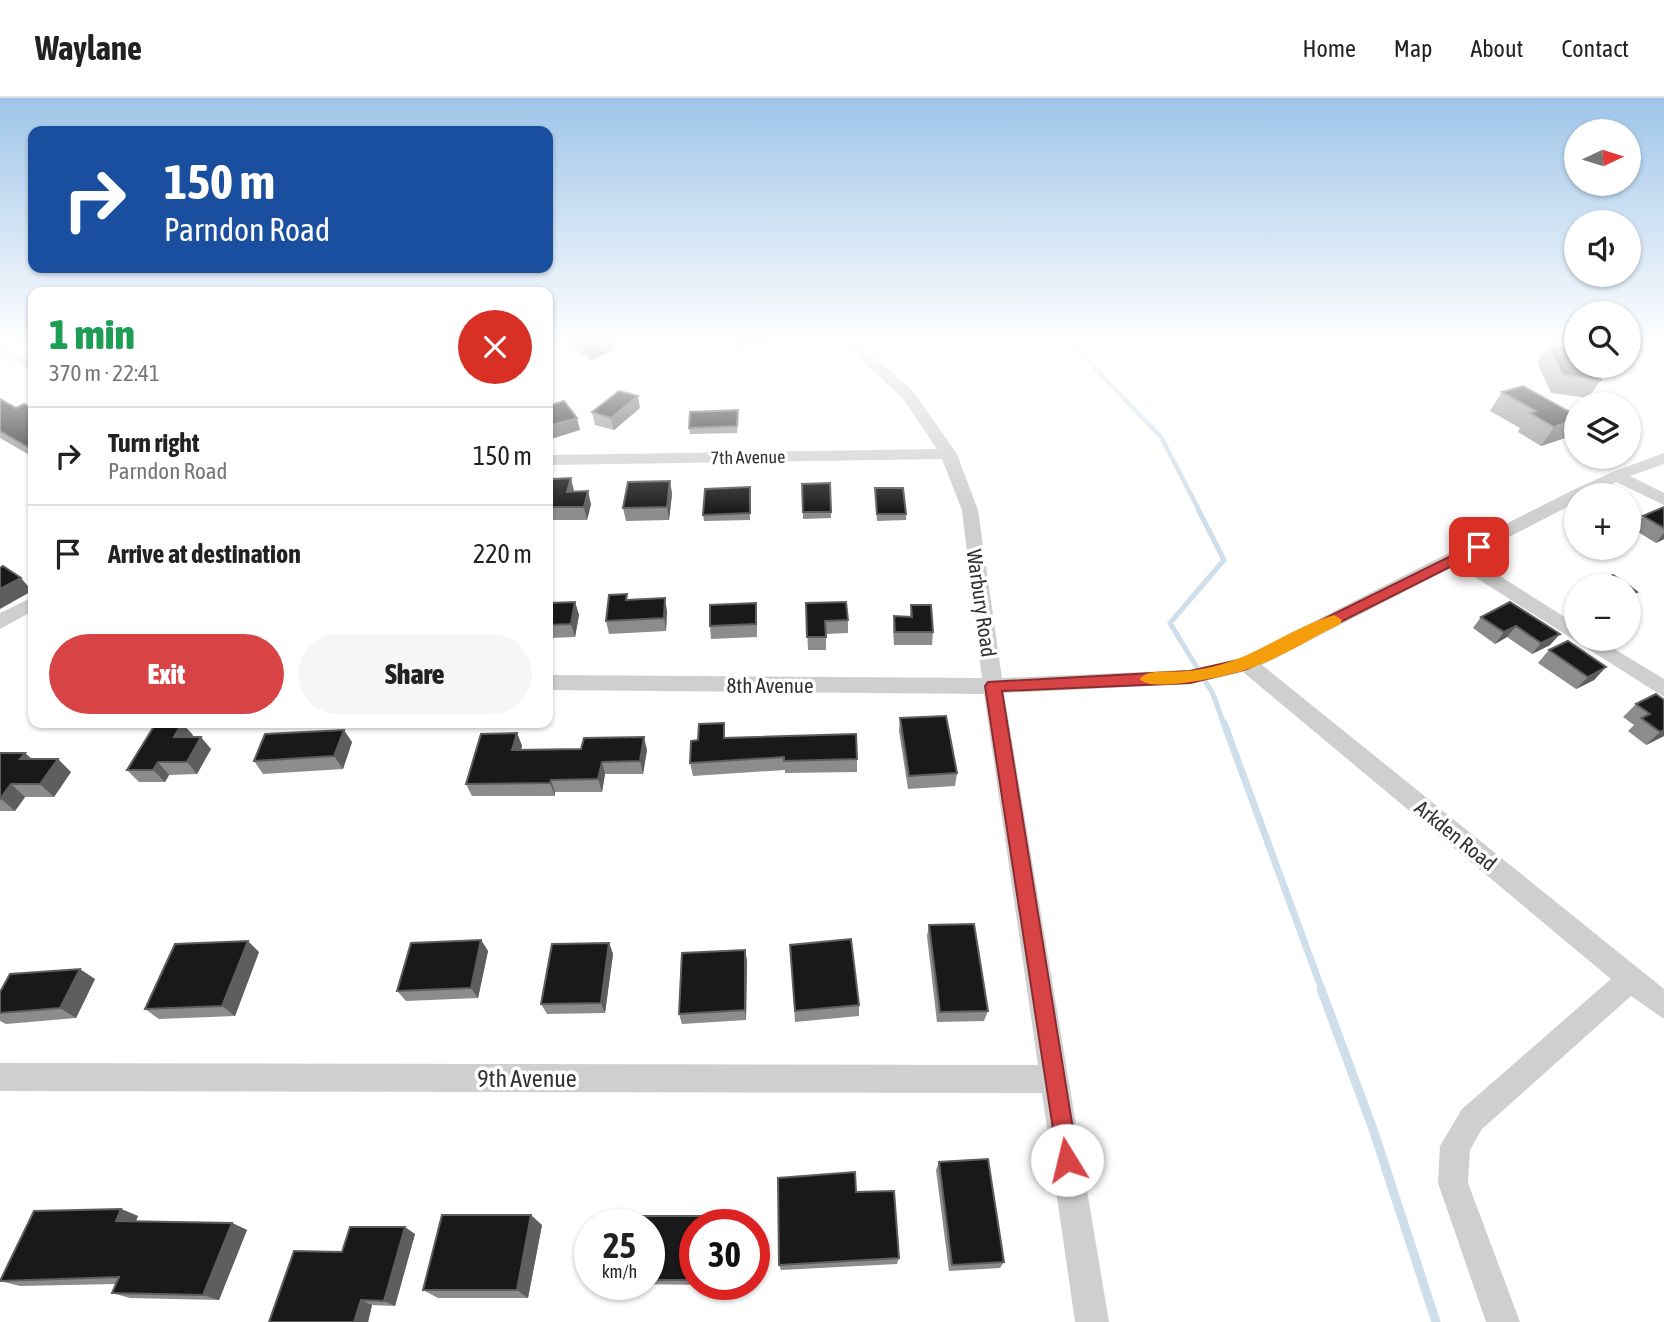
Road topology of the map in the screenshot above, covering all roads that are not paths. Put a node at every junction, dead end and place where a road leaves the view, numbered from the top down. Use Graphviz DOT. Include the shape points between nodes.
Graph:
graph roads {
  1 [pos="909,399"];
  2 [pos="949,454"];
  3 [pos="1664,458"];
  4 [pos="553,460"];
  5 [pos="1616,476"];
  6 [pos="1602,483"];
  7 [pos="1664,500"];
  8 [pos="1564,502"];
  9 [pos="1458,558"];
  10 [pos="28,607"];
  11 [pos="0,622"];
  12 [pos="1564,626"];
  13 [pos="1603,651"];
  14 [pos="1247,664"];
  15 [pos="553,683"];
  16 [pos="993,686"];
  17 [pos="1664,689"];
  18 [pos="1631,979"];
  19 [pos="1664,1006"];
  20 [pos="0,1077"];
  21 [pos="1054,1079"];
  22 [pos="1092,1322"];
  23 [pos="1503,1322"];
  1 -- 2 [label="street, Warbury Road"];
  2 -- 4 [label="street, 7th Avenue"];
  2 -- 16 [label="street, Warbury Road" via="970,510"];
  3 -- 5 [label="street, 8th Avenue"];
  5 -- 6 [label="street, 8th Avenue"];
  5 -- 7 [label="street"];
  8 -- 9 [label="street, 8th Avenue"];
  9 -- 12 [label="street"];
  9 -- 14 [label="street, 8th Avenue"];
  10 -- 11 [label="street"];
  13 -- 17 [label="street"];
  14 -- 16 [label="street, 8th Avenue" via="1190,677"];
  14 -- 18 [label="street, Arkden Road"];
  15 -- 16 [label="street, 8th Avenue"];
  16 -- 21 [label="street, Warbury Road"];
  18 -- 19 [label="street, Arkden Road"];
  18 -- 23 [label="street" via="1472,1119 1455,1146 1453,1183"];
  20 -- 21 [label="street, 9th Avenue"];
  21 -- 22 [label="street, Warbury Road"];
}
